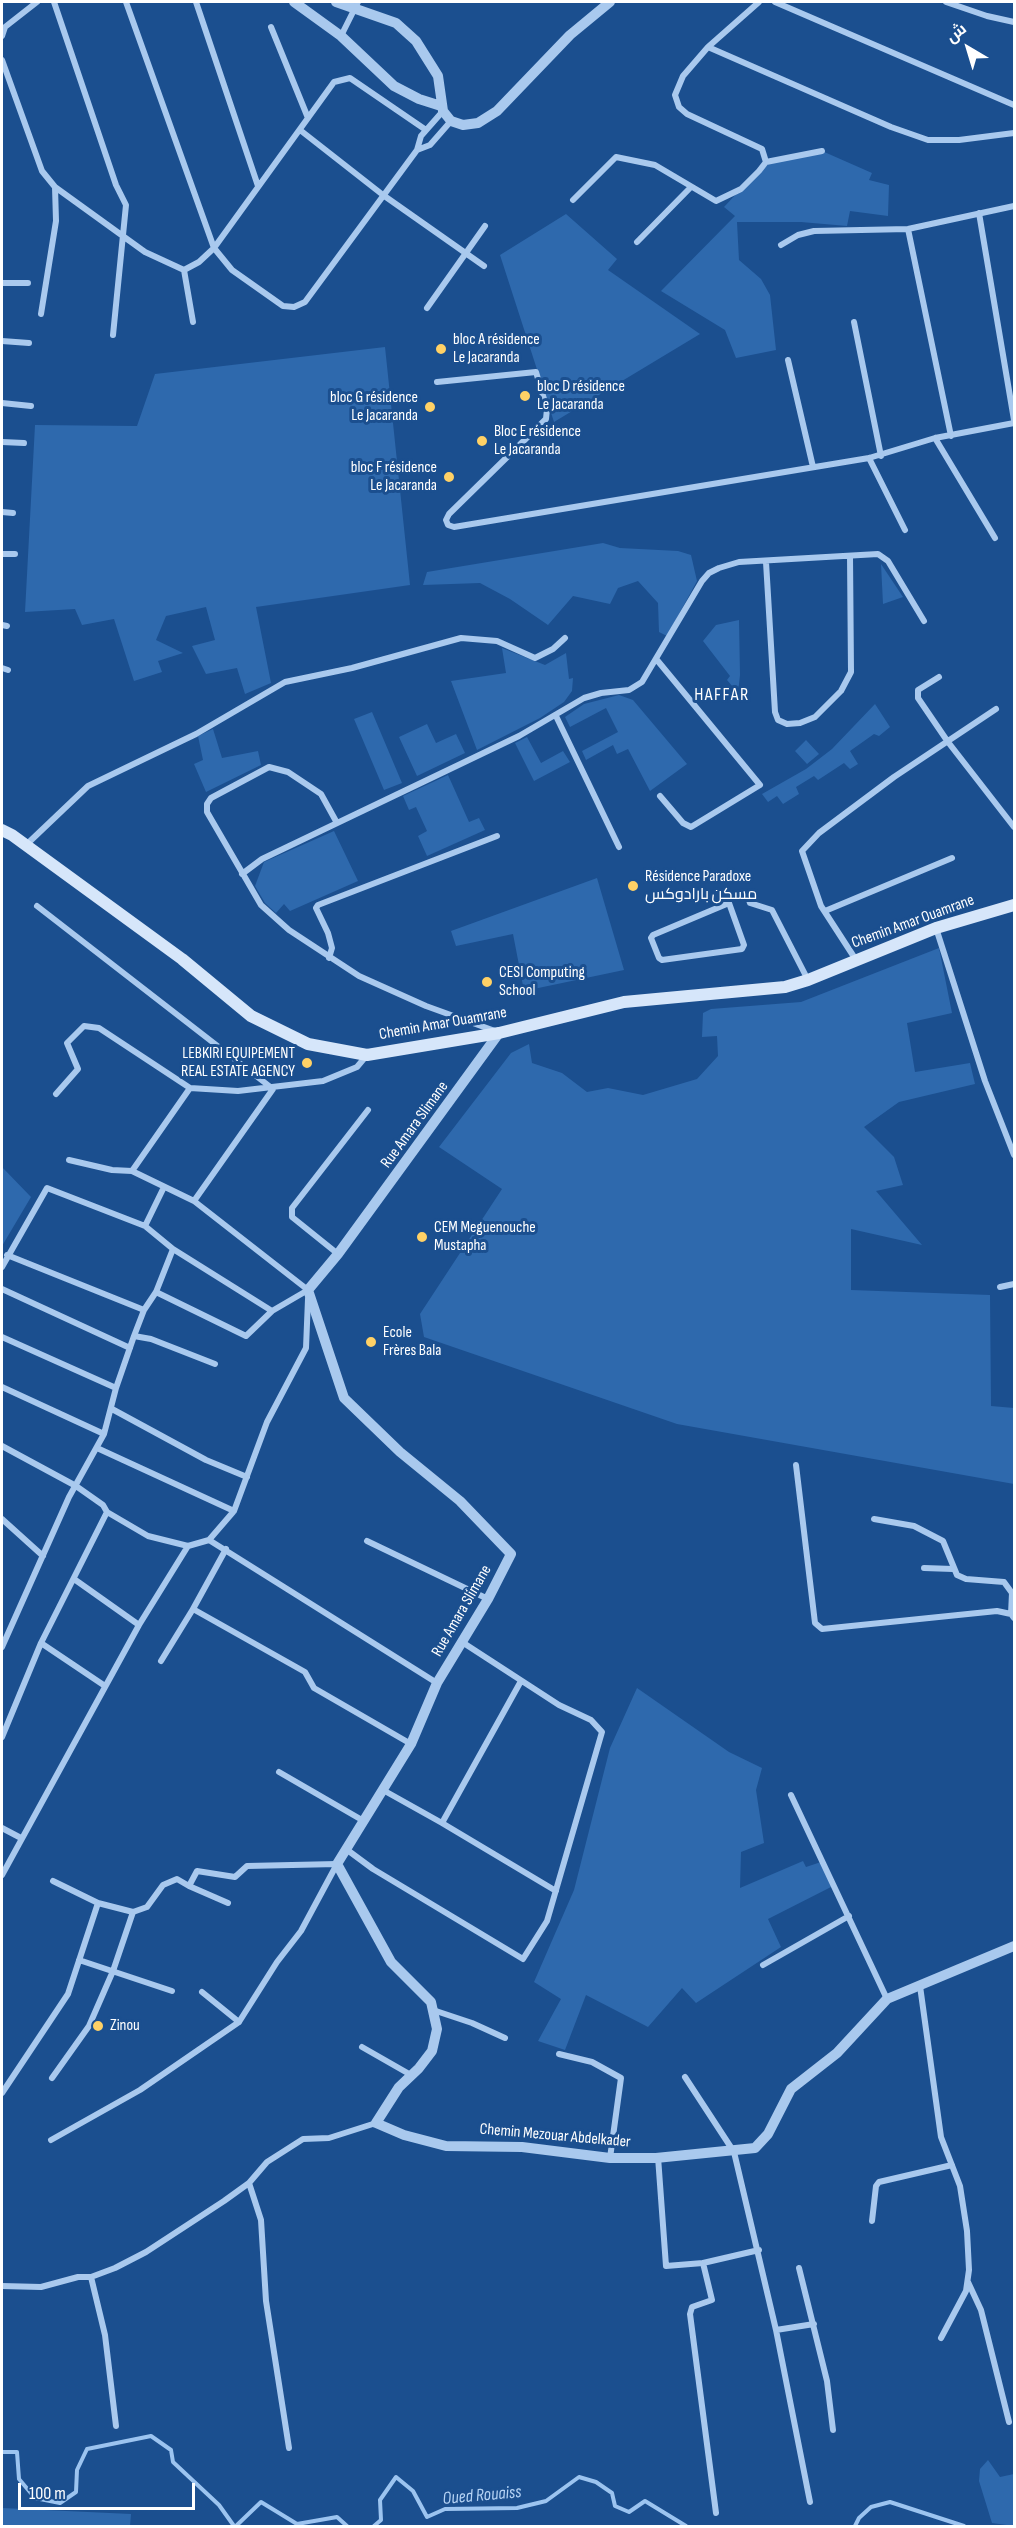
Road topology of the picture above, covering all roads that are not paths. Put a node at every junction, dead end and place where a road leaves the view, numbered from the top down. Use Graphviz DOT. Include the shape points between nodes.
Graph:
graph roads {
  1 [pos="37,2"];
  2 [pos="54,2"];
  3 [pos="126,2"];
  4 [pos="196,2"];
  5 [pos="294,2"];
  6 [pos="336,2"];
  7 [pos="610,2"];
  8 [pos="759,2"];
  9 [pos="775,2"];
  10 [pos="946,2"];
  11 [pos="356,6"];
  12 [pos="1014,22"];
  13 [pos="271,27"];
  14 [pos="2,36"];
  15 [pos="341,36"];
  16 [pos="708,46"];
  17 [pos="2,60"];
  18 [pos="1014,105"];
  19 [pos="442,108"];
  20 [pos="308,118"];
  21 [pos="450,121"];
  22 [pos="300,130"];
  23 [pos="426,130"];
  24 [pos="1014,133"];
  25 [pos="417,150"];
  26 [pos="822,151"];
  27 [pos="766,162"];
  28 [pos="258,186"];
  29 [pos="55,187"];
  30 [pos="690,188"];
  31 [pos="383,195"];
  32 [pos="573,200"];
  33 [pos="1014,206"];
  34 [pos="979,213"];
  35 [pos="485,226"];
  36 [pos="908,229"];
  37 [pos="122,234"];
  38 [pos="638,242"];
  39 [pos="781,245"];
  40 [pos="214,248"];
  41 [pos="465,253"];
  42 [pos="484,266"];
  43 [pos="184,270"];
  44 [pos="2,283"];
  45 [pos="28,283"];
  46 [pos="426,308"];
  47 [pos="42,314"];
  48 [pos="193,322"];
  49 [pos="854,322"];
  50 [pos="113,335"];
  51 [pos="2,341"];
  52 [pos="29,343"];
  53 [pos="788,360"];
  54 [pos="437,382"];
  55 [pos="2,403"];
  56 [pos="31,406"];
  57 [pos="1014,421"];
  58 [pos="951,436"];
  59 [pos="935,438"];
  60 [pos="2,442"];
  61 [pos="24,443"];
  62 [pos="881,456"];
  63 [pos="869,458"];
  64 [pos="813,467"];
  65 [pos="2,512"];
  66 [pos="13,513"];
  67 [pos="905,530"];
  68 [pos="995,538"];
  69 [pos="15,554"];
  70 [pos="2,555"];
  71 [pos="850,556"];
  72 [pos="766,562"];
  73 [pos="924,621"];
  74 [pos="565,638"];
  75 [pos="657,660"];
  76 [pos="939,677"];
  77 [pos="996,709"];
  78 [pos="556,716"];
  79 [pos="948,742"];
  80 [pos="660,796"];
  81 [pos="337,822"];
  82 [pos="1014,827"];
  83 [pos="2,830"];
  84 [pos="496,836"];
  85 [pos="26,845"];
  86 [pos="619,847"];
  87 [pos="952,858"];
  88 [pos="242,874"];
  89 [pos="747,894"];
  90 [pos="729,903"];
  91 [pos="1014,905"];
  92 [pos="37,906"];
  93 [pos="825,911"];
  94 [pos="936,928"];
  95 [pos="329,958"];
  96 [pos="856,960"];
  97 [pos="808,980"];
  98 [pos="499,1033"];
  99 [pos="368,1055"];
  100 [pos="190,1088"];
  101 [pos="273,1089"];
  102 [pos="56,1094"];
  103 [pos="368,1110"];
  104 [pos="1014,1155"];
  105 [pos="69,1160"];
  106 [pos="132,1171"];
  107 [pos="164,1187"];
  108 [pos="194,1201"];
  109 [pos="145,1226"];
  110 [pos="173,1249"];
  111 [pos="338,1254"];
  112 [pos="7,1255"];
  113 [pos="2,1267"];
  114 [pos="1014,1284"];
  115 [pos="1000,1287"];
  116 [pos="2,1289"];
  117 [pos="308,1290"];
  118 [pos="156,1292"];
  119 [pos="144,1310"];
  120 [pos="272,1311"];
  121 [pos="2,1336"];
  122 [pos="134,1336"];
  123 [pos="130,1348"];
  124 [pos="215,1364"];
  125 [pos="2,1388"];
  126 [pos="116,1388"];
  127 [pos="112,1409"];
  128 [pos="104,1434"];
  129 [pos="2,1446"];
  130 [pos="97,1448"];
  131 [pos="796,1465"];
  132 [pos="247,1477"];
  133 [pos="76,1486"];
  134 [pos="234,1511"];
  135 [pos="107,1512"];
  136 [pos="2,1519"];
  137 [pos="874,1520"];
  138 [pos="209,1540"];
  139 [pos="368,1541"];
  140 [pos="188,1546"];
  141 [pos="226,1549"];
  142 [pos="44,1556"];
  143 [pos="924,1568"];
  144 [pos="953,1569"];
  145 [pos="74,1580"];
  146 [pos="488,1599"];
  147 [pos="193,1609"];
  148 [pos="1013,1616"];
  149 [pos="139,1625"];
  150 [pos="462,1642"];
  151 [pos="41,1643"];
  152 [pos="2,1647"];
  153 [pos="161,1661"];
  154 [pos="521,1681"];
  155 [pos="437,1683"];
  156 [pos="105,1686"];
  157 [pos="2,1737"];
  158 [pos="411,1744"];
  159 [pos="279,1772"];
  160 [pos="382,1790"];
  161 [pos="791,1795"];
  162 [pos="362,1820"];
  163 [pos="442,1823"];
  164 [pos="2,1828"];
  165 [pos="21,1838"];
  166 [pos="346,1849"];
  167 [pos="337,1864"];
  168 [pos="2,1875"];
  169 [pos="53,1881"];
  170 [pos="189,1886"];
  171 [pos="556,1891"];
  172 [pos="98,1902"];
  173 [pos="228,1902"];
  174 [pos="133,1912"];
  175 [pos="849,1916"];
  176 [pos="1014,1946"];
  177 [pos="80,1960"];
  178 [pos="763,1965"];
  179 [pos="112,1971"];
  180 [pos="920,1986"];
  181 [pos="172,1991"];
  182 [pos="202,1992"];
  183 [pos="887,1999"];
  184 [pos="433,2010"];
  185 [pos="239,2022"];
  186 [pos="505,2038"];
  187 [pos="362,2047"];
  188 [pos="559,2054"];
  189 [pos="411,2075"];
  190 [pos="685,2077"];
  191 [pos="52,2078"];
  192 [pos="2,2093"];
  193 [pos="376,2122"];
  194 [pos="51,2140"];
  195 [pos="734,2152"];
  196 [pos="658,2156"];
  197 [pos="610,2158"];
  198 [pos="952,2165"];
  199 [pos="249,2183"];
  200 [pos="872,2221"];
  201 [pos="759,2250"];
  202 [pos="703,2263"];
  203 [pos="799,2268"];
  204 [pos="91,2277"];
  205 [pos="967,2282"];
  206 [pos="2,2286"];
  207 [pos="814,2324"];
  208 [pos="776,2330"];
  209 [pos="941,2338"];
  210 [pos="1009,2422"];
  211 [pos="116,2426"];
  212 [pos="833,2430"];
  213 [pos="289,2448"];
  214 [pos="810,2502"];
  215 [pos="717,2513"];
  1 -- 14 [label="street" via="5,27"];
  2 -- 37 [label="street" via="126,205"];
  3 -- 40 [label="street"];
  4 -- 28 [label="street"];
  5 -- 15 [label="street"];
  6 -- 11 [label="street"];
  7 -- 21 [label="street" via="570,35 497,111 469,125"];
  8 -- 16 [label="street"];
  9 -- 18 [label="street"];
  10 -- 12 [label="street"];
  11 -- 15 [label="street"];
  11 -- 19 [label="street" via="396,23 416,41 438,76"];
  13 -- 20 [label="street"];
  15 -- 19 [label="street" via="394,86"];
  16 -- 24 [label="street" via="928,140"];
  16 -- 27 [label="street" via="677,84 678,107 762,149"];
  17 -- 29 [label="street" via="42,171"];
  19 -- 21 [label="street"];
  19 -- 23 [label="street"];
  20 -- 22 [label="street"];
  20 -- 23 [label="street" via="334,82 350,78"];
  21 -- 25 [label="street" via="430,145"];
  22 -- 28 [label="street"];
  22 -- 31 [label="street"];
  23 -- 25 [label="street"];
  25 -- 31 [label="street"];
  26 -- 27 [label="street"];
  27 -- 30 [label="street" via="741,189 716,201"];
  28 -- 40 [label="street"];
  29 -- 37 [label="street"];
  29 -- 47 [label="street" via="56,221"];
  30 -- 32 [label="street" via="655,165 616,157"];
  30 -- 38 [label="street"];
  31 -- 40 [label="street" via="305,302 294,307 283,306 232,270"];
  31 -- 41 [label="street"];
  33 -- 34 [label="street"];
  34 -- 36 [label="street"];
  34 -- 57 [label="street"];
  35 -- 41 [label="street"];
  36 -- 39 [label="street" via="814,231"];
  36 -- 58 [label="street"];
  37 -- 43 [label="street" via="145,252"];
  37 -- 50 [label="street"];
  40 -- 43 [label="street"];
  41 -- 42 [label="street"];
  41 -- 46 [label="street"];
  43 -- 48 [label="street"];
  44 -- 45 [label="street"];
  49 -- 62 [label="street"];
  51 -- 52 [label="street"];
  53 -- 64 [label="street"];
  54 -- 64 [label="street" via="536,372 547,409 546,419 449,514 446,520 454,527"];
  55 -- 56 [label="street"];
  57 -- 58 [label="street"];
  58 -- 59 [label="street"];
  59 -- 62 [label="street"];
  59 -- 68 [label="street"];
  60 -- 61 [label="street"];
  62 -- 63 [label="street"];
  63 -- 64 [label="street"];
  63 -- 67 [label="street"];
  65 -- 66 [label="street"];
  69 -- 70 [label="street"];
  71 -- 72 [label="street"];
  71 -- 72 [label="street" via="851,672 841,691 815,717 788,724 778,720 775,712"];
  71 -- 73 [label="street" via="883,556"];
  72 -- 75 [label="street" via="739,562 708,573"];
  74 -- 85 [label="street" via="554,650 535,657 498,641 461,638 285,682 196,734 88,786"];
  75 -- 78 [label="street" via="642,682 629,690 584,698"];
  75 -- 80 [label="street" via="760,785 687,827"];
  76 -- 79 [label="street" via="918,690 918,698"];
  77 -- 79 [label="street"];
  78 -- 81 [label="street"];
  78 -- 86 [label="street"];
  79 -- 82 [label="street"];
  79 -- 93 [label="street" via="894,777 819,833 802,851"];
  81 -- 88 [label="street" via="262,859"];
  81 -- 88 [label="street" via="321,794 288,772 269,767 211,798 207,812"];
  83 -- 85 [label="main road, Chemin Amar Ouamrane"];
  84 -- 95 [label="street" via="318,905 332,948"];
  85 -- 99 [label="main road, Chemin Amar Ouamrane" via="182,959 251,1016 308,1044"];
  87 -- 93 [label="street"];
  88 -- 95 [label="street" via="267,911"];
  89 -- 97 [label="street" via="750,903 772,910"];
  90 -- 90 [label="street" via="653,935 659,958 742,949 744,945"];
  91 -- 94 [label="main road, Chemin Amar Ouamrane"];
  92 -- 101 [label="street"];
  93 -- 96 [label="street"];
  94 -- 96 [label="main road, Chemin Amar Ouamrane"];
  94 -- 104 [label="street" via="985,1081"];
  95 -- 98 [label="street" via="417,1002"];
  96 -- 97 [label="main road, Chemin Amar Ouamrane"];
  97 -- 98 [label="main road, Chemin Amar Ouamrane" via="785,987 624,1002"];
  98 -- 99 [label="main road, Chemin Amar Ouamrane"];
  98 -- 111 [label="street, Rue Amara Slimane"];
  99 -- 101 [label="street" via="357,1067 323,1081"];
  100 -- 101 [label="street"];
  100 -- 102 [label="street" via="99,1028 84,1026 67,1042 78,1070"];
  100 -- 106 [label="street"];
  101 -- 108 [label="street"];
  103 -- 111 [label="street" via="292,1208 292,1217"];
  105 -- 106 [label="street"];
  106 -- 107 [label="street"];
  107 -- 108 [label="street"];
  107 -- 109 [label="street"];
  108 -- 117 [label="street"];
  109 -- 110 [label="street"];
  109 -- 112 [label="street" via="47,1188"];
  110 -- 118 [label="street"];
  110 -- 120 [label="street"];
  111 -- 117 [label="street, Rue Amara Slimane"];
  112 -- 113 [label="street"];
  112 -- 119 [label="street"];
  114 -- 115 [label="street"];
  116 -- 123 [label="street"];
  117 -- 120 [label="street"];
  117 -- 132 [label="street" via="306,1348 267,1422"];
  117 -- 146 [label="street, Rue Amara Slimane" via="344,1398 400,1452 460,1501 511,1554"];
  118 -- 119 [label="street"];
  118 -- 120 [label="street" via="246,1336"];
  119 -- 122 [label="street"];
  121 -- 126 [label="street"];
  122 -- 123 [label="street"];
  122 -- 124 [label="street"];
  123 -- 126 [label="street"];
  125 -- 128 [label="street"];
  126 -- 127 [label="street"];
  127 -- 128 [label="street"];
  127 -- 132 [label="street" via="206,1460"];
  128 -- 130 [label="street"];
  129 -- 133 [label="street"];
  130 -- 133 [label="street"];
  130 -- 134 [label="street"];
  131 -- 148 [label="street" via="815,1623 822,1629 997,1611"];
  132 -- 134 [label="street"];
  133 -- 135 [label="street"];
  133 -- 142 [label="street"];
  134 -- 138 [label="street"];
  135 -- 140 [label="street" via="148,1536"];
  135 -- 145 [label="street"];
  136 -- 142 [label="street"];
  137 -- 144 [label="street" via="904,1523 935,1536 943,1541"];
  138 -- 140 [label="street"];
  138 -- 141 [label="street"];
  139 -- 146 [label="street"];
  140 -- 149 [label="street"];
  141 -- 147 [label="street"];
  141 -- 155 [label="street"];
  142 -- 152 [label="street"];
  143 -- 144 [label="street"];
  144 -- 148 [label="street" via="966,1579 1004,1582 1012,1593"];
  145 -- 149 [label="street"];
  145 -- 151 [label="street"];
  146 -- 150 [label="street, Rue Amara Slimane"];
  147 -- 153 [label="street"];
  147 -- 158 [label="street" via="305,1672 314,1688"];
  149 -- 156 [label="street"];
  150 -- 154 [label="street"];
  150 -- 155 [label="street, Rue Amara Slimane"];
  151 -- 156 [label="street"];
  151 -- 157 [label="street"];
  154 -- 163 [label="street"];
  154 -- 171 [label="street" via="591,1720 602,1732"];
  155 -- 158 [label="street, Rue Amara Slimane"];
  156 -- 165 [label="street"];
  158 -- 160 [label="street, Rue Amara Slimane"];
  159 -- 162 [label="street"];
  160 -- 162 [label="street, Rue Amara Slimane"];
  160 -- 163 [label="street"];
  161 -- 175 [label="street"];
  162 -- 166 [label="street, Rue Amara Slimane"];
  163 -- 171 [label="street"];
  164 -- 165 [label="street"];
  165 -- 168 [label="street"];
  166 -- 167 [label="street, Rue Amara Slimane"];
  166 -- 171 [label="street" via="524,1959 547,1921"];
  167 -- 170 [label="street" via="247,1866 235,1877 197,1871"];
  167 -- 184 [label="street" via="391,1962 431,2002"];
  167 -- 185 [label="street" via="301,1931"];
  169 -- 172 [label="street"];
  170 -- 173 [label="street"];
  170 -- 174 [label="street" via="177,1879 170,1882 147,1907"];
  172 -- 174 [label="street"];
  172 -- 177 [label="street"];
  174 -- 179 [label="street"];
  175 -- 178 [label="street"];
  175 -- 183 [label="street"];
  176 -- 180 [label="street, Chemin Mezouar Abdelkader"];
  177 -- 179 [label="street"];
  177 -- 192 [label="street" via="68,1994"];
  179 -- 181 [label="street"];
  179 -- 191 [label="street" via="89,2026"];
  180 -- 183 [label="street, Chemin Mezouar Abdelkader"];
  180 -- 198 [label="street" via="941,2137"];
  182 -- 185 [label="street"];
  183 -- 195 [label="street, Chemin Mezouar Abdelkader" via="837,2053 791,2089 768,2134 755,2148"];
  184 -- 186 [label="street"];
  184 -- 189 [label="street" via="437,2029 432,2051"];
  185 -- 194 [label="street" via="140,2090"];
  187 -- 189 [label="street"];
  188 -- 197 [label="street" via="591,2062 621,2078"];
  189 -- 193 [label="street"];
  190 -- 195 [label="street"];
  193 -- 197 [label="street, Chemin Mezouar Abdelkader" via="404,2135 446,2146 522,2147"];
  193 -- 199 [label="street" via="329,2138 303,2139 267,2162"];
  195 -- 196 [label="street, Chemin Mezouar Abdelkader"];
  195 -- 201 [label="street"];
  196 -- 197 [label="street, Chemin Mezouar Abdelkader"];
  196 -- 202 [label="street" via="666,2266"];
  198 -- 200 [label="street" via="879,2182"];
  198 -- 205 [label="street" via="960,2186 967,2231"];
  199 -- 204 [label="street" via="146,2252"];
  199 -- 213 [label="street" via="261,2220 266,2301"];
  201 -- 202 [label="street"];
  201 -- 208 [label="street"];
  202 -- 215 [label="street" via="712,2300 692,2307 690,2314"];
  203 -- 207 [label="street"];
  204 -- 206 [label="street" via="41,2287"];
  204 -- 211 [label="street" via="105,2335"];
  205 -- 209 [label="street"];
  205 -- 210 [label="street" via="981,2310"];
  207 -- 208 [label="street"];
  207 -- 212 [label="street"];
  208 -- 214 [label="street"];
}
